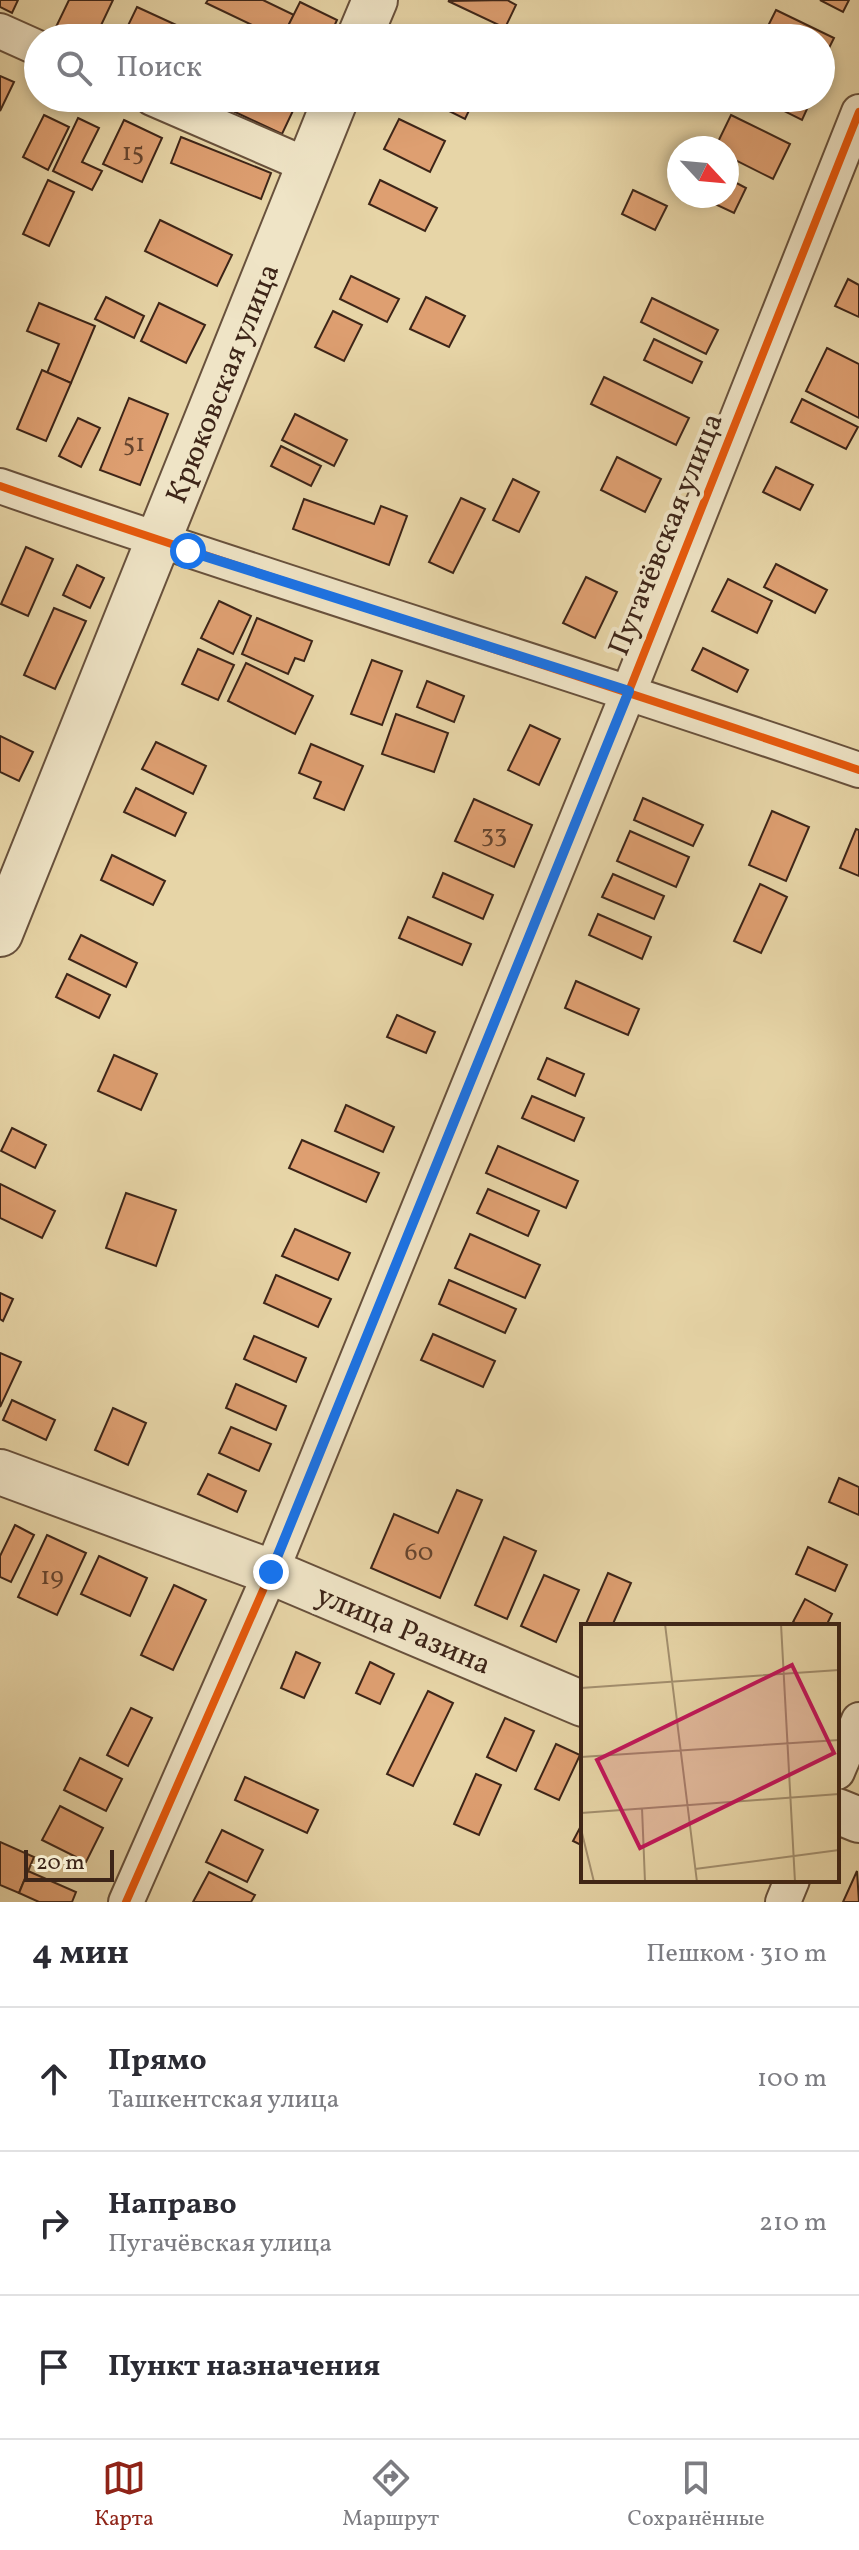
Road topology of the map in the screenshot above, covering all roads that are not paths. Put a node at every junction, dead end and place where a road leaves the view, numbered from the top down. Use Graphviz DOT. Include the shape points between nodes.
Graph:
graph roads {
  1 [pos="375,0"];
  2 [pos="365,24"];
  3 [pos="0,31"];
  4 [pos="24,42"];
  5 [pos="184,112"];
  6 [pos="330,112"];
  7 [pos="859,112"];
  8 [pos="309,166"];
  9 [pos="0,486"];
  10 [pos="158,541"];
  11 [pos="629,691"];
  12 [pos="859,770"];
  13 [pos="0,934"];
  14 [pos="0,1472"];
  15 [pos="271,1572"];
  16 [pos="581,1703"];
  17 [pos="859,1720"];
  18 [pos="839,1767"];
  19 [pos="839,1812"];
  20 [pos="859,1820"];
  21 [pos="791,1882"];
  22 [pos="126,1902"];
  23 [pos="783,1902"];
  1 -- 2 [label="street"];
  3 -- 4 [label="street"];
  5 -- 8 [label="street"];
  6 -- 8 [label="street, Крюковская улица"];
  7 -- 11 [label="street, Пугачёвская улица"];
  8 -- 10 [label="street, Крюковская улица"];
  9 -- 10 [label="street"];
  10 -- 11 [label="street"];
  10 -- 13 [label="street, Крюковская улица"];
  11 -- 12 [label="street"];
  11 -- 15 [label="street, Пугачёвская улица"];
  14 -- 15 [label="street, улица Разина"];
  15 -- 16 [label="street, улица Разина"];
  15 -- 22 [label="street, Пугачёвская улица"];
  17 -- 18 [label="street"];
  19 -- 20 [label="street"];
  21 -- 23 [label="street"];
}
